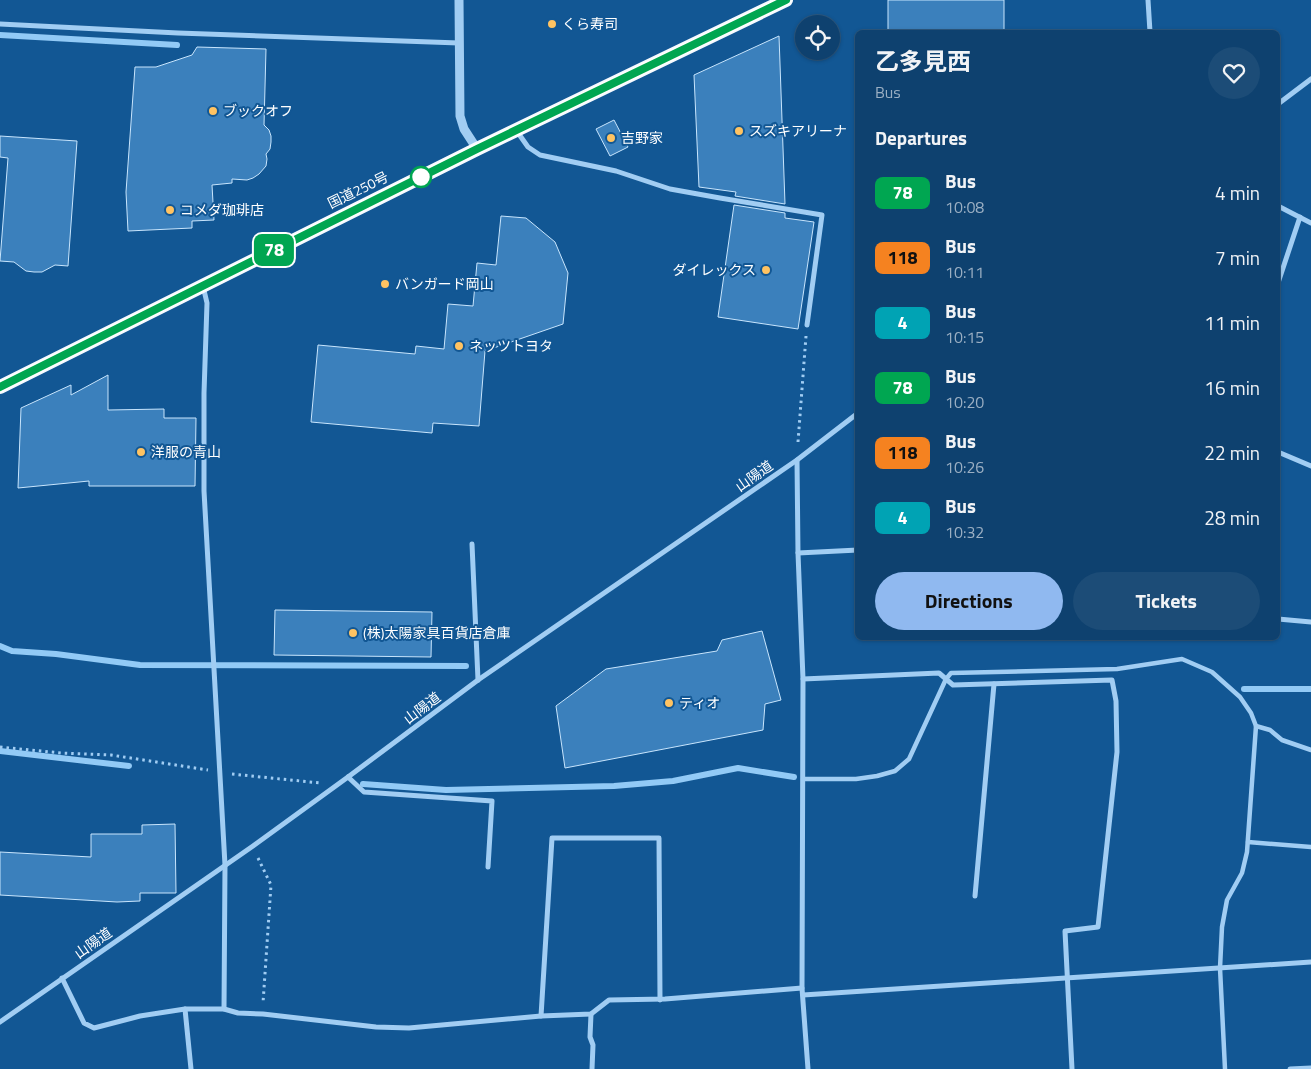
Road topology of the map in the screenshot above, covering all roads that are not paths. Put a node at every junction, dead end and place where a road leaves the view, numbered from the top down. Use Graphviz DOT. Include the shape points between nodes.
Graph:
graph roads {
  1 [pos="459,0"];
  2 [pos="786,0"];
  3 [pos="1148,0"];
  4 [pos="0,24"];
  5 [pos="1150,30"];
  6 [pos="459,43"];
  7 [pos="1311,80"];
  8 [pos="1280,103"];
  9 [pos="516,130"];
  10 [pos="477,149"];
  11 [pos="1280,207"];
  12 [pos="1300,217"];
  13 [pos="1311,223"];
  14 [pos="1280,276"];
  15 [pos="203,286"];
  16 [pos="807,325"];
  17 [pos="0,387"];
  18 [pos="855,415"];
  19 [pos="1280,453"];
  20 [pos="797,460"];
  21 [pos="1311,466"];
  22 [pos="472,544"];
  23 [pos="855,550"];
  24 [pos="798,553"];
  25 [pos="1280,619"];
  26 [pos="1311,622"];
  27 [pos="803,679"];
  28 [pos="946,679"];
  29 [pos="478,680"];
  30 [pos="994,684"];
  31 [pos="1256,726"];
  32 [pos="1311,750"];
  33 [pos="348,777"];
  34 [pos="803,779"];
  35 [pos="1248,842"];
  36 [pos="1311,847"];
  37 [pos="226,864"];
  38 [pos="488,867"];
  39 [pos="975,896"];
  40 [pos="1311,962"];
  41 [pos="1220,968"];
  42 [pos="62,978"];
  43 [pos="1066,978"];
  44 [pos="802,988"];
  45 [pos="803,995"];
  46 [pos="660,1000"];
  47 [pos="185,1008"];
  48 [pos="224,1009"];
  49 [pos="590,1014"];
  50 [pos="541,1016"];
  51 [pos="0,1022"];
  52 [pos="1311,1068"];
  53 [pos="191,1069"];
  54 [pos="592,1069"];
  55 [pos="808,1069"];
  56 [pos="1072,1069"];
  57 [pos="1225,1069"];
  58 [pos="1290,1069"];
  1 -- 6 [label="street"];
  2 -- 9 [label="highway, 国道250号"];
  3 -- 5 [label="street"];
  4 -- 6 [label="street"];
  6 -- 10 [label="street" via="460,116"];
  7 -- 8 [label="street"];
  9 -- 10 [label="highway, 国道250号"];
  9 -- 16 [label="street" via="528,147 540,155 616,172 670,189 822,215"];
  10 -- 15 [label="highway, 国道250号"];
  11 -- 12 [label="street"];
  12 -- 13 [label="street"];
  12 -- 14 [label="street"];
  15 -- 17 [label="highway, 国道250号"];
  15 -- 37 [label="street" via="207,303 204,491"];
  18 -- 20 [label="street, 山陽道"];
  19 -- 21 [label="street"];
  20 -- 24 [label="street"];
  20 -- 29 [label="street, 山陽道"];
  22 -- 29 [label="street"];
  23 -- 24 [label="street"];
  24 -- 27 [label="street"];
  25 -- 26 [label="street"];
  27 -- 28 [label="street" via="939,673"];
  27 -- 34 [label="street"];
  28 -- 30 [label="street" via="953,685"];
  28 -- 31 [label="street" via="951,673 1117,669 1182,659 1212,672 1240,697"];
  28 -- 34 [label="street" via="909,759 895,771 856,779"];
  29 -- 33 [label="street, 山陽道"];
  30 -- 39 [label="street"];
  30 -- 43 [label="street" via="1112,680 1116,701 1117,752 1098,927 1065,931"];
  31 -- 32 [label="street"];
  31 -- 35 [label="street"];
  33 -- 37 [label="street, 山陽道"];
  33 -- 38 [label="street" via="364,792 492,800"];
  34 -- 44 [label="street"];
  35 -- 36 [label="street"];
  35 -- 41 [label="street" via="1242,873 1227,900"];
  37 -- 42 [label="street, 山陽道"];
  37 -- 48 [label="street"];
  40 -- 41 [label="street"];
  41 -- 43 [label="street"];
  41 -- 57 [label="street"];
  42 -- 47 [label="street" via="84,1024 94,1028"];
  42 -- 51 [label="street, 山陽道"];
  43 -- 45 [label="street"];
  43 -- 56 [label="street"];
  44 -- 45 [label="street"];
  44 -- 46 [label="street"];
  45 -- 55 [label="street"];
  46 -- 49 [label="street" via="609,1000"];
  46 -- 50 [label="street" via="659,838 552,838"];
  47 -- 48 [label="street"];
  47 -- 53 [label="street"];
  48 -- 50 [label="street" via="376,1028"];
  49 -- 50 [label="street"];
  49 -- 54 [label="street"];
  52 -- 58 [label="street"];
}
